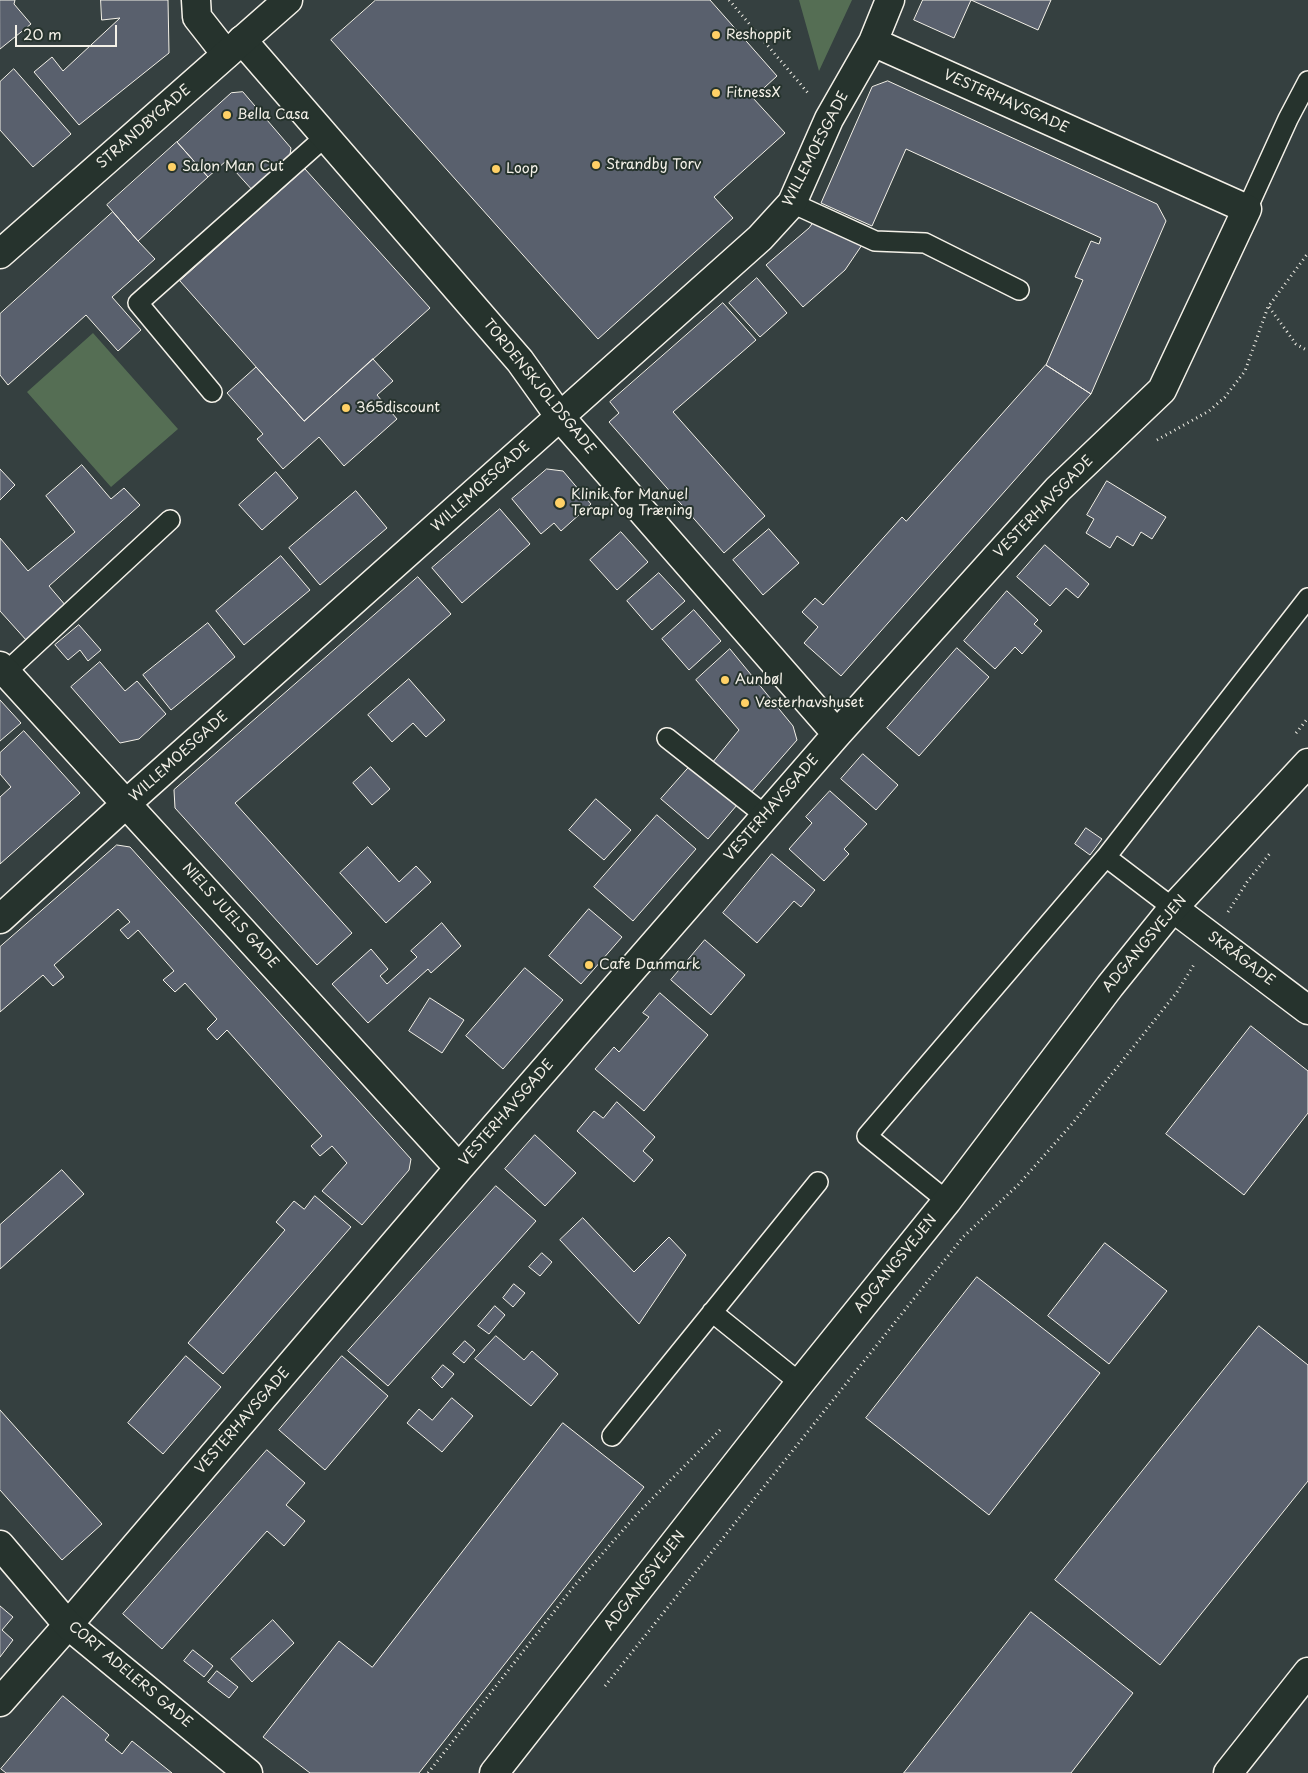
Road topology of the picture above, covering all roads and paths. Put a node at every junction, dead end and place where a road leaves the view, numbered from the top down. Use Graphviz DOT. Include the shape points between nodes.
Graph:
graph roads {
  1 [pos="196,0"];
  2 [pos="288,0"];
  3 [pos="729,0"];
  4 [pos="890,0"];
  5 [pos="873,42"];
  6 [pos="234,47"];
  7 [pos="1308,81"];
  8 [pos="829,119"];
  9 [pos="326,136"];
  10 [pos="792,203"];
  11 [pos="1247,209"];
  12 [pos="0,254"];
  13 [pos="1020,290"];
  14 [pos="1268,307"];
  15 [pos="1308,351"];
  16 [pos="212,392"];
  17 [pos="560,417"];
  18 [pos="170,520"];
  19 [pos="1308,598"];
  20 [pos="3,669"];
  21 [pos="837,734"];
  22 [pos="667,738"];
  23 [pos="1308,763"];
  24 [pos="127,803"];
  25 [pos="766,816"];
  26 [pos="1275,848"];
  27 [pos="1106,857"];
  28 [pos="1173,908"];
  29 [pos="0,919"];
  30 [pos="1212,937"];
  31 [pos="1308,1010"];
  32 [pos="459,1168"];
  33 [pos="818,1182"];
  34 [pos="947,1201"];
  35 [pos="712,1312"];
  36 [pos="800,1383"];
  37 [pos="612,1436"];
  38 [pos="0,1545"];
  39 [pos="68,1625"];
  40 [pos="1308,1672"];
  41 [pos="604,1688"];
  42 [pos="0,1702"];
  43 [pos="248,1773"];
  44 [pos="494,1773"];
  45 [pos="1228,1773"];
  1 -- 6 [label="street, TORDENSKJOLDSGADE" via="197,17"];
  2 -- 6 [label="street, STRANDBYGADE"];
  3 -- 8 [label="path"];
  4 -- 5 [label="street, WILLEMOESGADE"];
  5 -- 8 [label="street, WILLEMOESGADE"];
  5 -- 11 [label="street, VESTERHAVSGADE"];
  6 -- 9 [label="street, TORDENSKJOLDSGADE"];
  6 -- 12 [label="street, STRANDBYGADE"];
  7 -- 11 [label="lane"];
  8 -- 10 [label="street, WILLEMOESGADE"];
  9 -- 16 [label="lane" via="138,303"];
  9 -- 17 [label="street, TORDENSKJOLDSGADE" via="520,361"];
  10 -- 13 [label="lane" via="875,240 925,242"];
  10 -- 17 [label="street, WILLEMOESGADE" via="760,238"];
  11 -- 21 [label="street, VESTERHAVSGADE" via="1162,390 1058,489"];
  14 -- 15 [label="path" via="1296,344"];
  17 -- 21 [label="street, TORDENSKJOLDSGADE"];
  17 -- 24 [label="street, WILLEMOESGADE"];
  18 -- 20 [label="lane"];
  19 -- 27 [label="lane"];
  20 -- 24 [label="street, NIELS JUELS GADE"];
  21 -- 25 [label="street, VESTERHAVSGADE"];
  22 -- 25 [label="lane"];
  23 -- 28 [label="street, ADGANGSVEJEN"];
  24 -- 29 [label="street, WILLEMOESGADE"];
  24 -- 32 [label="street, NIELS JUELS GADE"];
  25 -- 32 [label="street, VESTERHAVSGADE"];
  26 -- 30 [label="path" via="1246,882"];
  27 -- 28 [label="lane"];
  27 -- 34 [label="lane" via="867,1136"];
  28 -- 30 [label="street, SKRÅGADE"];
  28 -- 34 [label="street, ADGANGSVEJEN"];
  30 -- 31 [label="street, SKRÅGADE"];
  30 -- 41 [label="path" via="1177,992 1072,1124 1018,1185 963,1238"];
  32 -- 39 [label="street, VESTERHAVSGADE"];
  33 -- 35 [label="lane"];
  34 -- 36 [label="street, ADGANGSVEJEN"];
  35 -- 36 [label="lane"];
  35 -- 37 [label="lane"];
  36 -- 44 [label="street, ADGANGSVEJEN"];
  38 -- 39 [label="street, CORT ADELERS GADE"];
  39 -- 42 [label="street, VESTERHAVSGADE"];
  39 -- 43 [label="street, CORT ADELERS GADE"];
  40 -- 45 [label="street"];
}
